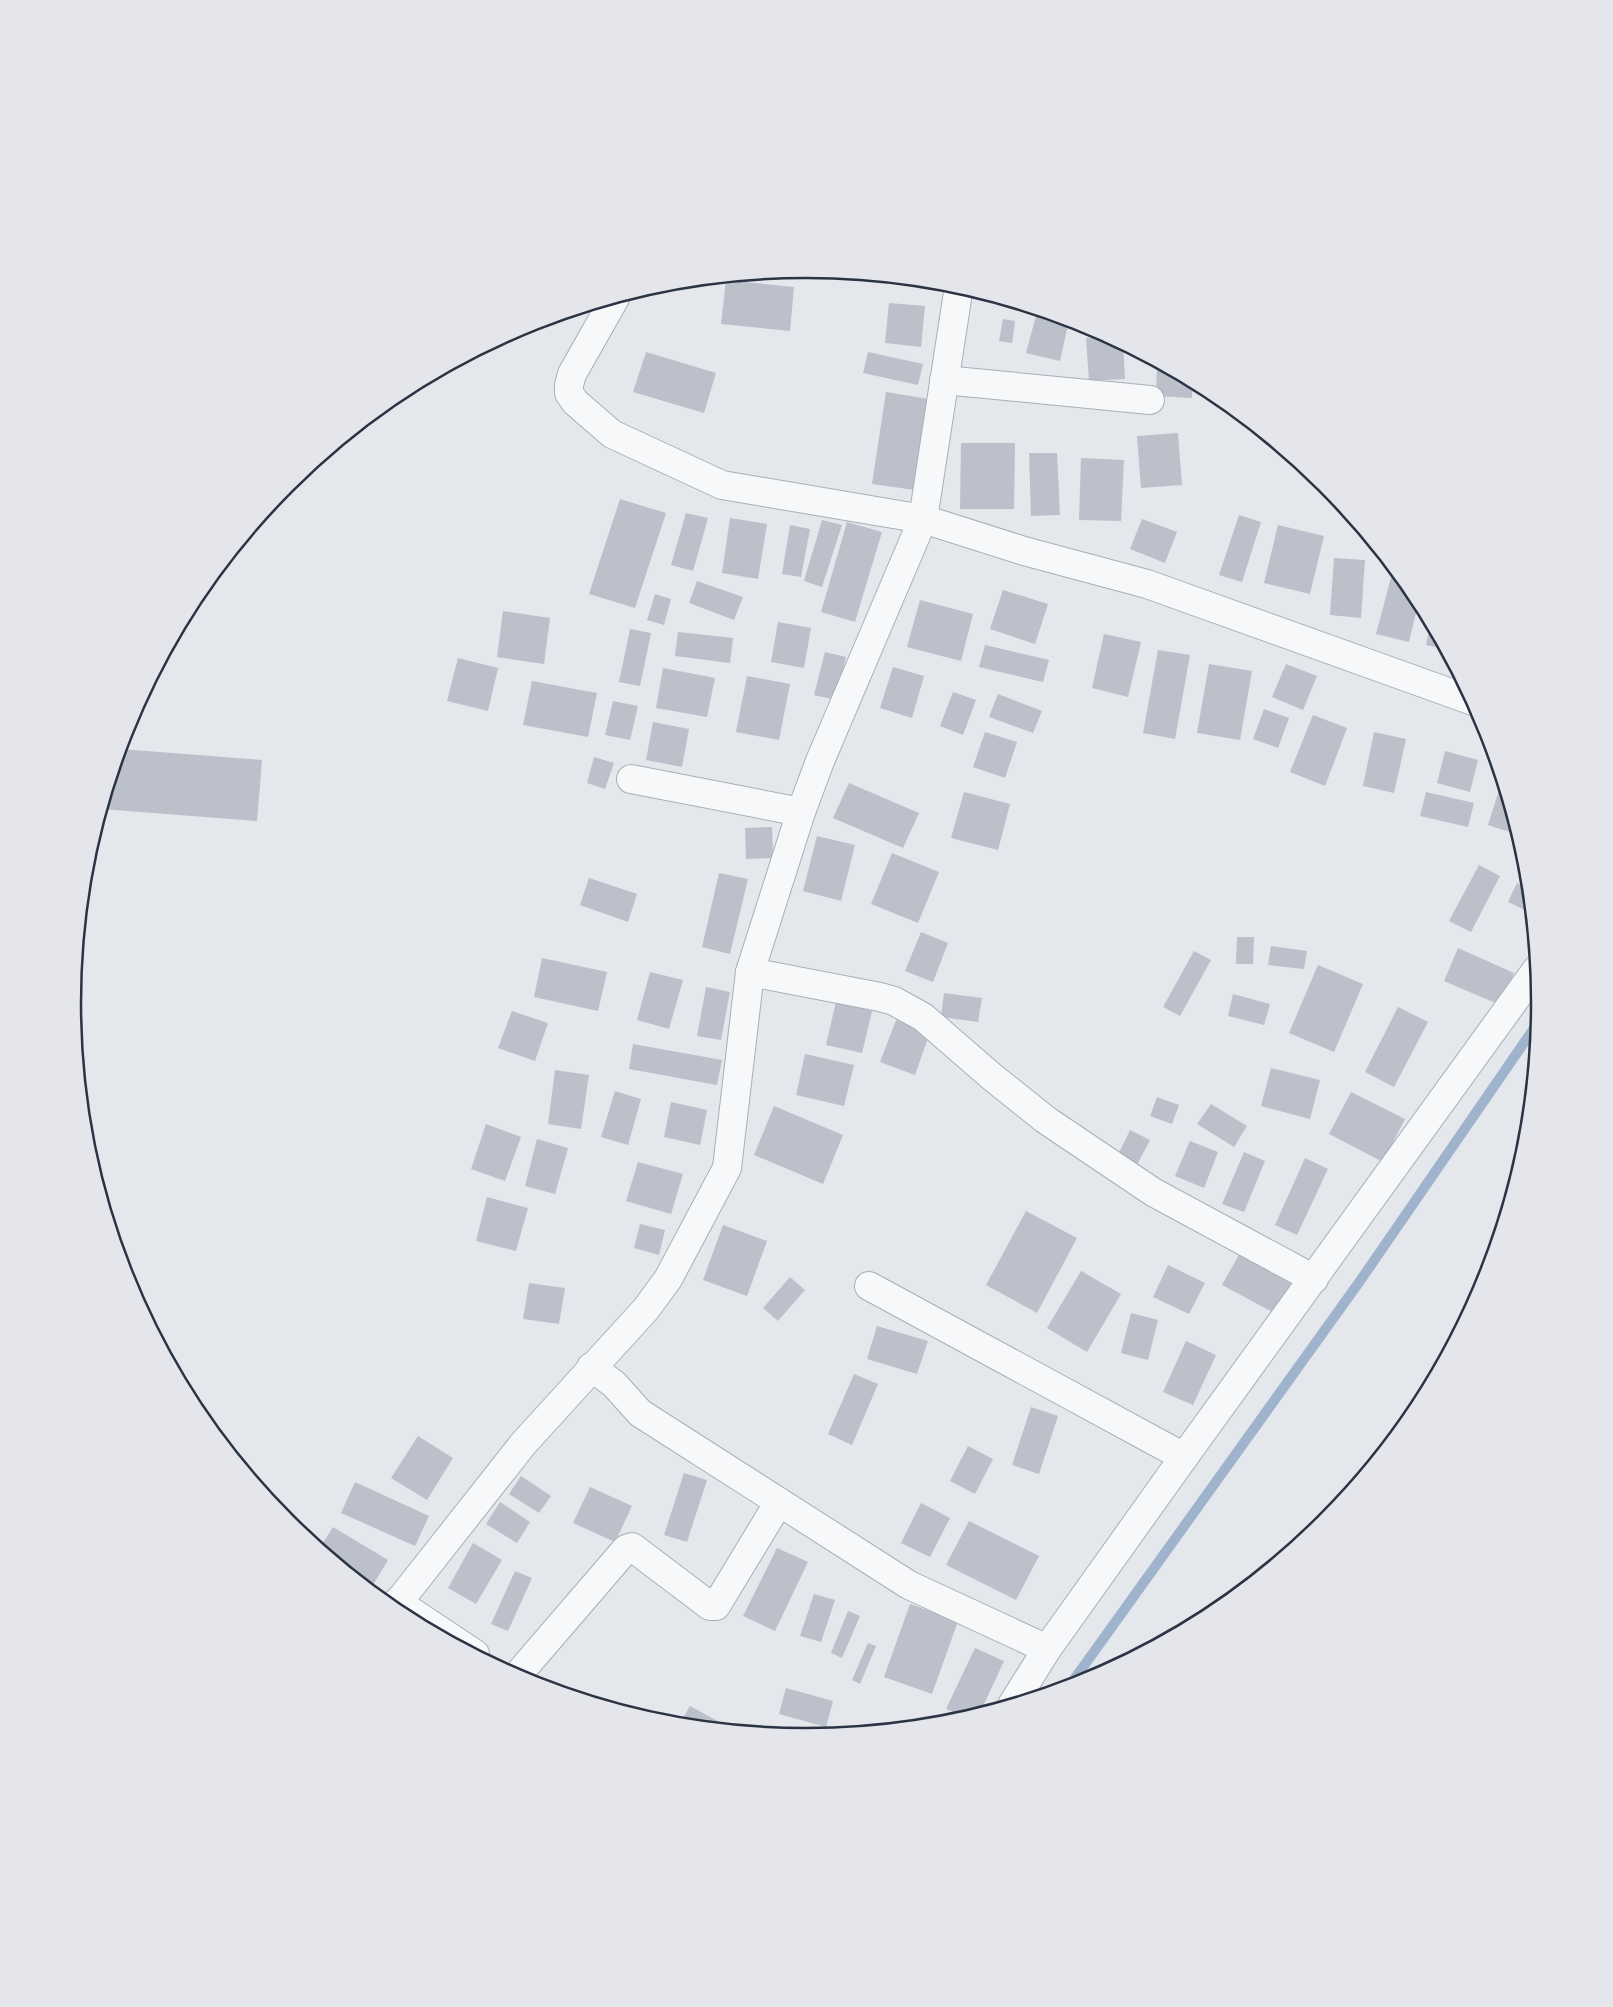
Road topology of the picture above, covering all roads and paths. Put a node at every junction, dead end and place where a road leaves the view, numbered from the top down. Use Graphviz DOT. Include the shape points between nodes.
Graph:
graph roads {
  1 [pos="958,294"];
  2 [pos="611,306"];
  3 [pos="944,380"];
  4 [pos="1150,400"];
  5 [pos="924,519"];
  6 [pos="1464,698"];
  7 [pos="631,779"];
  8 [pos="801,812"];
  9 [pos="750,972"];
  10 [pos="1531,977"];
  11 [pos="1314,1279"];
  12 [pos="869,1286"];
  13 [pos="592,1367"];
  14 [pos="1184,1458"];
  15 [pos="779,1502"];
  16 [pos="398,1603"];
  17 [pos="1047,1649"];
  18 [pos="521,1670"];
  19 [pos="1017,1697"];
  1 -- 3 [label="street"];
  2 -- 5 [label="street" via="572,374 569,394 612,434 722,485"];
  3 -- 4 [label="street"];
  3 -- 5 [label="street"];
  5 -- 6 [label="street" via="1024,551 1147,584"];
  5 -- 8 [label="street"];
  7 -- 8 [label="street"];
  8 -- 9 [label="street"];
  9 -- 11 [label="street" via="880,997 924,1017 1038,1114 1099,1156 1153,1192"];
  9 -- 13 [label="street" via="727,1168 668,1279 646,1309"];
  10 -- 11 [label="street"];
  11 -- 14 [label="street"];
  12 -- 14 [label="street"];
  13 -- 15 [label="street" via="614,1384 640,1413"];
  13 -- 16 [label="street" via="523,1444"];
  14 -- 17 [label="street"];
  15 -- 17 [label="street" via="909,1585"];
  15 -- 18 [label="street" via="716,1606 710,1606 632,1547"];
  17 -- 19 [label="street"];
}
